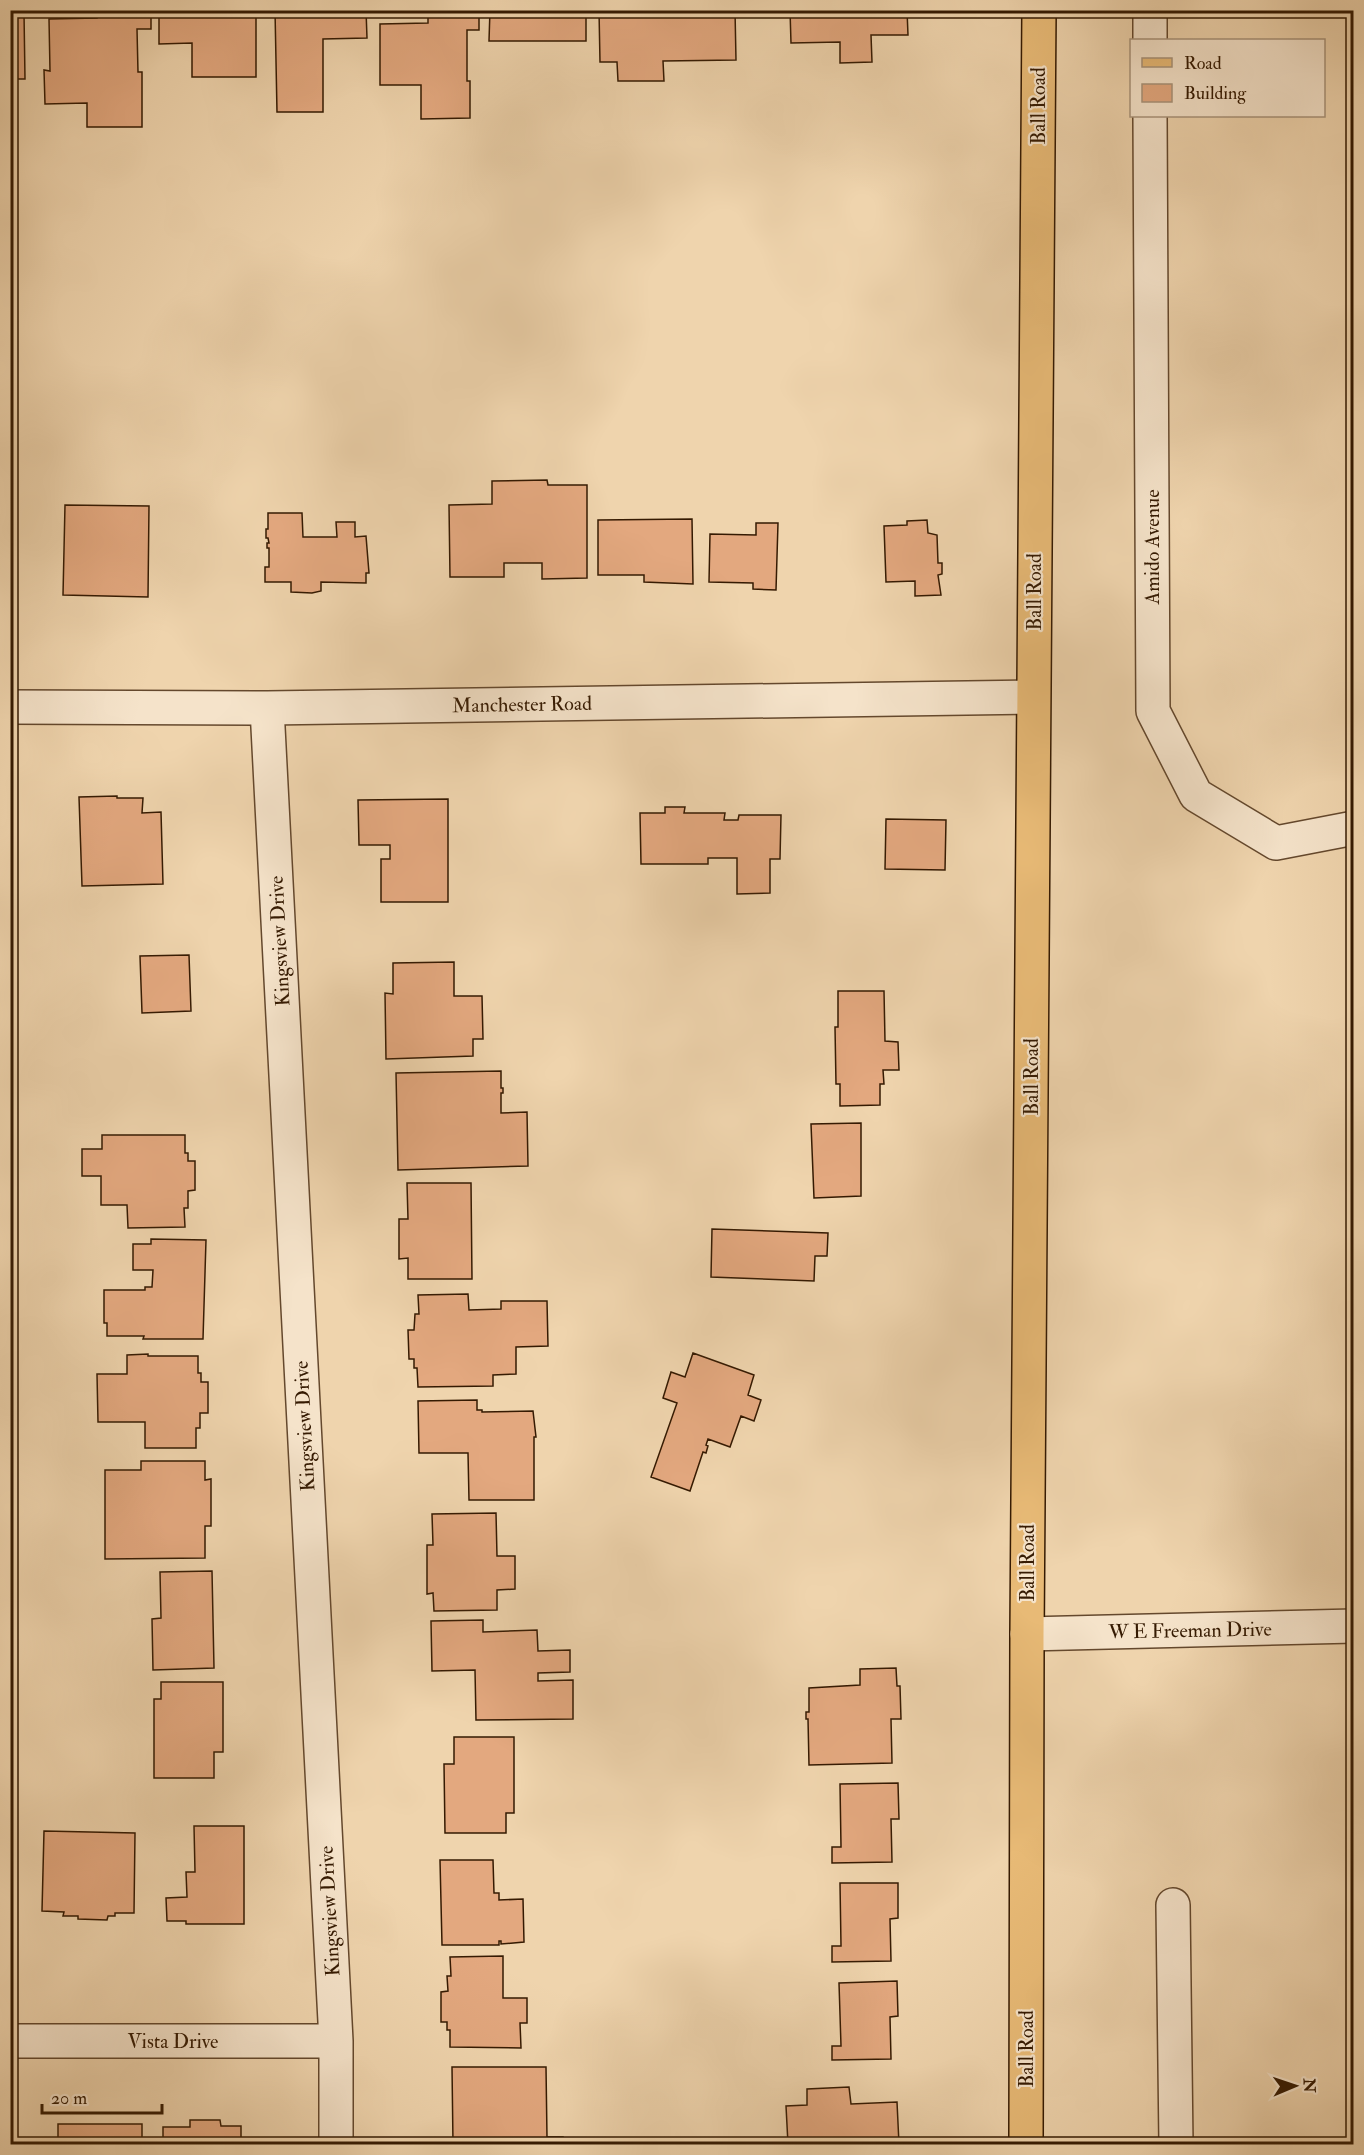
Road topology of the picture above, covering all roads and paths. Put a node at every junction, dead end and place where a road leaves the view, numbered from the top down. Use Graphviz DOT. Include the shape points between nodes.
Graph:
graph roads {
  1 [pos="1039,10"];
  2 [pos="1150,10"];
  3 [pos="1150,39"];
  4 [pos="1150,117"];
  5 [pos="1033,697"];
  6 [pos="10,707"];
  7 [pos="267,708"];
  8 [pos="1353,828"];
  9 [pos="1353,1626"];
  10 [pos="1027,1634"];
  11 [pos="1173,1905"];
  12 [pos="10,2041"];
  13 [pos="336,2041"];
  14 [pos="336,2145"];
  15 [pos="1026,2145"];
  16 [pos="1176,2145"];
  1 -- 5 [label="main road, Ball Road"];
  2 -- 3 [label="street"];
  4 -- 8 [label="street, Amido Avenue" via="1154,711 1196,795 1276,843"];
  5 -- 7 [label="street, Manchester Road"];
  5 -- 10 [label="main road, Ball Road"];
  6 -- 7 [label="street, Manchester Road"];
  7 -- 13 [label="street, Kingsview Drive"];
  9 -- 10 [label="street, W E Freeman Drive"];
  10 -- 15 [label="main road, Ball Road"];
  11 -- 16 [label="street"];
  12 -- 13 [label="street, Vista Drive"];
  13 -- 14 [label="street, Kingsview Drive"];
}
